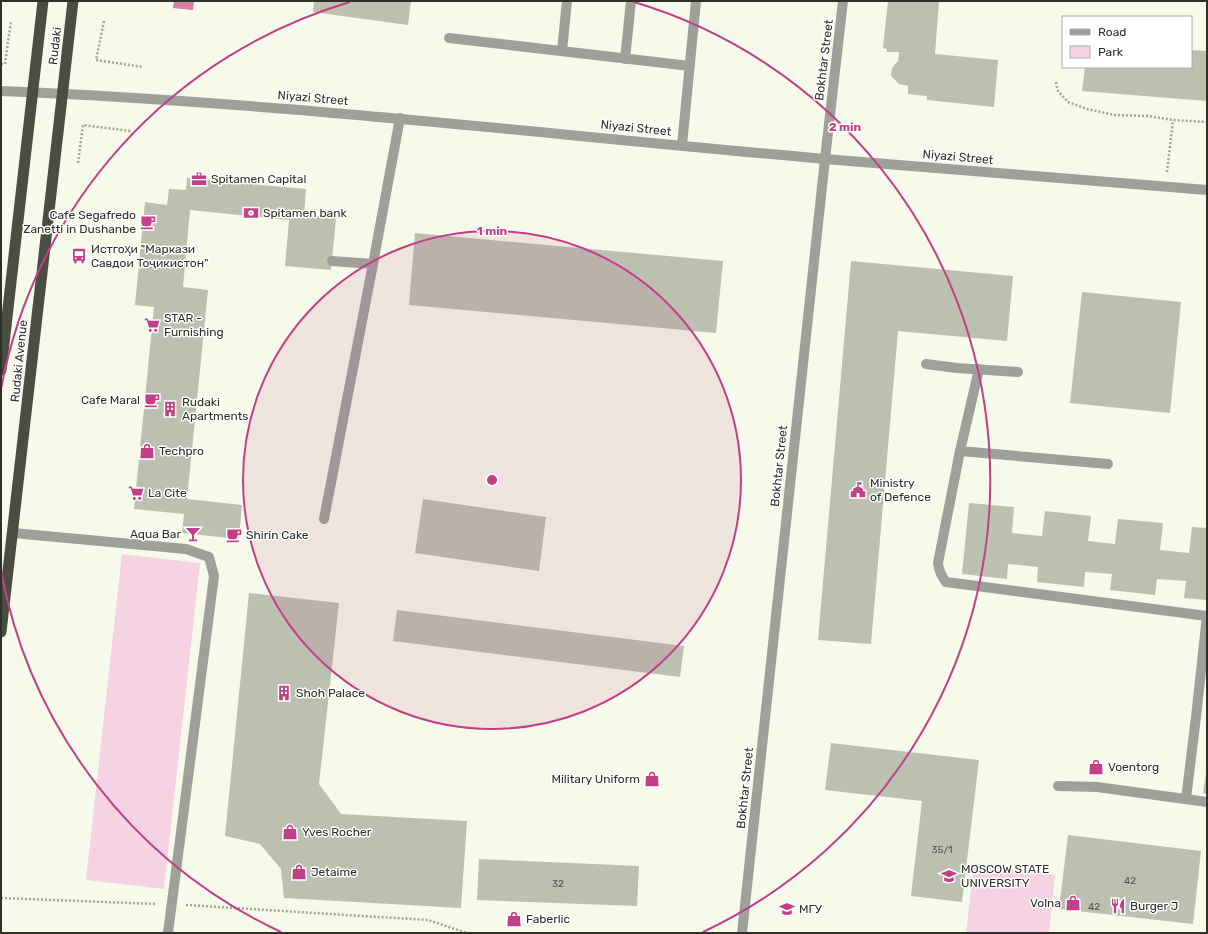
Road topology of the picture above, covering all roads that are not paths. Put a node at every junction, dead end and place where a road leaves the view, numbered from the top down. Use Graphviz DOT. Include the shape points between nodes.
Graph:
graph roads {
  1 [pos="43,1"];
  2 [pos="73,1"];
  3 [pos="567,1"];
  4 [pos="631,1"];
  5 [pos="696,1"];
  6 [pos="843,1"];
  7 [pos="449,38"];
  8 [pos="562,51"];
  9 [pos="625,58"];
  10 [pos="690,66"];
  11 [pos="1,91"];
  12 [pos="32,92"];
  13 [pos="62,94"];
  14 [pos="400,118"];
  15 [pos="682,145"];
  16 [pos="825,159"];
  17 [pos="1207,190"];
  18 [pos="332,262"];
  19 [pos="373,264"];
  20 [pos="926,364"];
  21 [pos="979,369"];
  22 [pos="1,370"];
  23 [pos="1018,372"];
  24 [pos="960,451"];
  25 [pos="1108,464"];
  26 [pos="324,519"];
  27 [pos="13,533"];
  28 [pos="1207,616"];
  29 [pos="1,632"];
  30 [pos="1058,786"];
  31 [pos="1186,799"];
  32 [pos="1207,802"];
  33 [pos="168,933"];
  34 [pos="742,933"];
  1 -- 12 [label="highway, Rudaki Avenue"];
  2 -- 13 [label="highway, Rudaki"];
  3 -- 8 [label="street"];
  4 -- 9 [label="street"];
  5 -- 10 [label="street"];
  6 -- 16 [label="street, Bokhtar Street"];
  7 -- 8 [label="street"];
  8 -- 9 [label="street"];
  9 -- 10 [label="street"];
  10 -- 15 [label="street"];
  11 -- 12 [label="street, Niyazi Street"];
  12 -- 13 [label="street, Niyazi Street"];
  12 -- 22 [label="highway, Rudaki Avenue"];
  13 -- 14 [label="street, Niyazi Street"];
  13 -- 27 [label="highway, Rudaki Avenue"];
  14 -- 15 [label="street, Niyazi Street"];
  14 -- 19 [label="street"];
  15 -- 16 [label="street, Niyazi Street"];
  16 -- 17 [label="street, Niyazi Street"];
  16 -- 34 [label="street, Bokhtar Street"];
  18 -- 19 [label="street"];
  19 -- 26 [label="street"];
  20 -- 21 [label="street"];
  21 -- 23 [label="street"];
  21 -- 24 [label="street"];
  24 -- 25 [label="street"];
  24 -- 28 [label="street" via="938,563 942,578 946,582"];
  27 -- 29 [label="highway, Rudaki Avenue"];
  27 -- 33 [label="street" via="186,549 209,557 214,576"];
  28 -- 31 [label="street"];
  30 -- 31 [label="street" via="1097,787"];
  31 -- 32 [label="street"];
}
